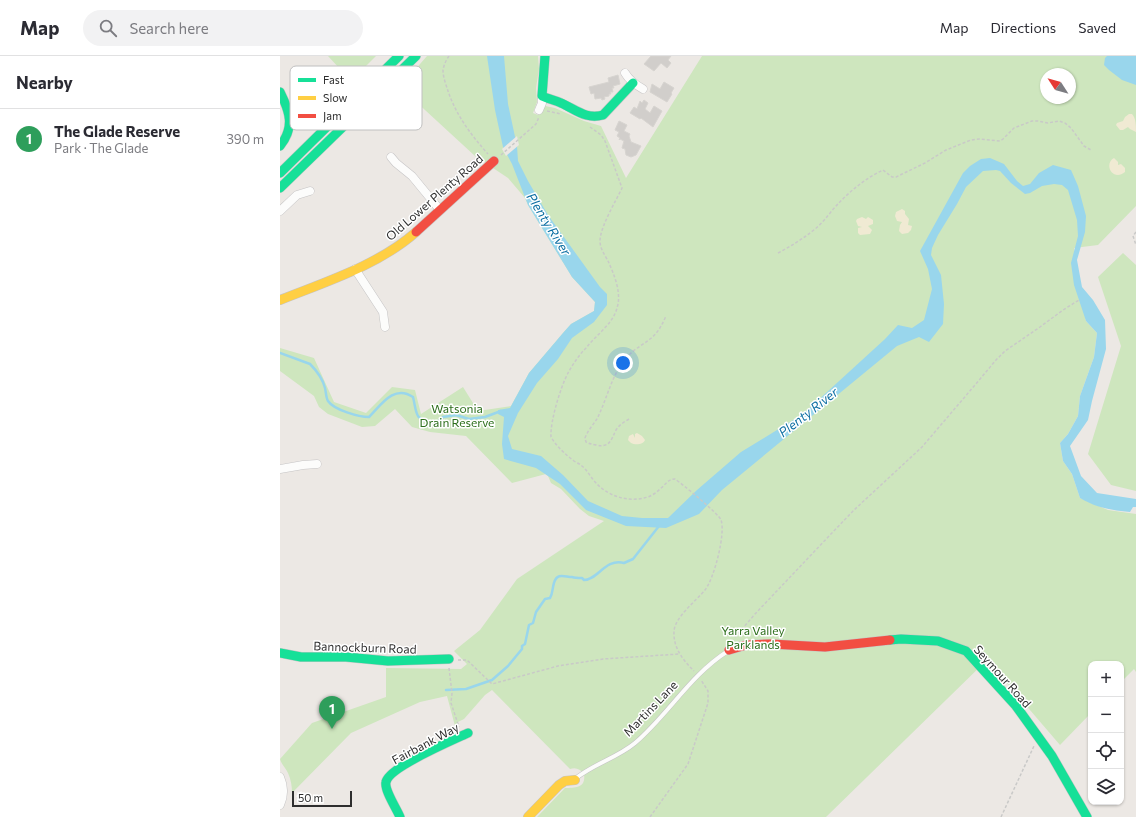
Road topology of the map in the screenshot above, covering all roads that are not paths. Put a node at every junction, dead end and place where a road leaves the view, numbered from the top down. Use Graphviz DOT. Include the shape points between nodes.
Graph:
graph roads {
  1 [pos="399,56"];
  2 [pos="416,56"];
  3 [pos="545,56"];
  4 [pos="389,66"];
  5 [pos="406,66"];
  6 [pos="625,73"];
  7 [pos="633,83"];
  8 [pos="643,89"];
  9 [pos="280,92"];
  10 [pos="542,96"];
  11 [pos="540,112"];
  12 [pos="324,130"];
  13 [pos="340,130"];
  14 [pos="280,146"];
  15 [pos="390,157"];
  16 [pos="494,161"];
  17 [pos="280,173"];
  18 [pos="280,188"];
  19 [pos="310,191"];
  20 [pos="440,210"];
  21 [pos="280,211"];
  22 [pos="356,269"];
  23 [pos="280,300"];
  24 [pos="385,327"];
  25 [pos="317,464"];
  26 [pos="280,469"];
  27 [pos="729,650"];
  28 [pos="280,653"];
  29 [pos="449,659"];
  30 [pos="465,735"];
  31 [pos="280,777"];
  32 [pos="575,780"];
  33 [pos="280,805"];
  34 [pos="400,817"];
  35 [pos="528,817"];
  36 [pos="1087,817"];
  1 -- 4 [label="street"];
  2 -- 5 [label="street"];
  3 -- 10 [label="street"];
  6 -- 7 [label="street"];
  7 -- 8 [label="street"];
  7 -- 10 [label="street" via="603,115 596,118"];
  9 -- 14 [label="street" via="290,116 287,137"];
  10 -- 11 [label="street"];
  12 -- 17 [label="street"];
  13 -- 18 [label="street"];
  15 -- 20 [label="street" via="412,176"];
  16 -- 20 [label="street, Old Lower Plenty Road"];
  19 -- 21 [label="street" via="297,195"];
  20 -- 22 [label="street, Old Lower Plenty Road" via="406,241"];
  22 -- 23 [label="street, Old Lower Plenty Road"];
  22 -- 24 [label="street" via="383,312"];
  25 -- 26 [label="street"];
  27 -- 32 [label="lane, Martins Lane" via="698,676 634,744 582,773"];
  27 -- 36 [label="street, Seymour Road" via="746,645 825,647 901,639 938,641 966,651 1016,706 1052,756"];
  28 -- 29 [label="street, Bannockburn Road" via="301,657 346,657 388,661"];
  30 -- 34 [label="street, Fairbank Way" via="409,763 388,779 387,788"];
  31 -- 33 [label="street" via="283,792"];
  32 -- 35 [label="street, Martins Lane" via="565,781 559,785"];
}
